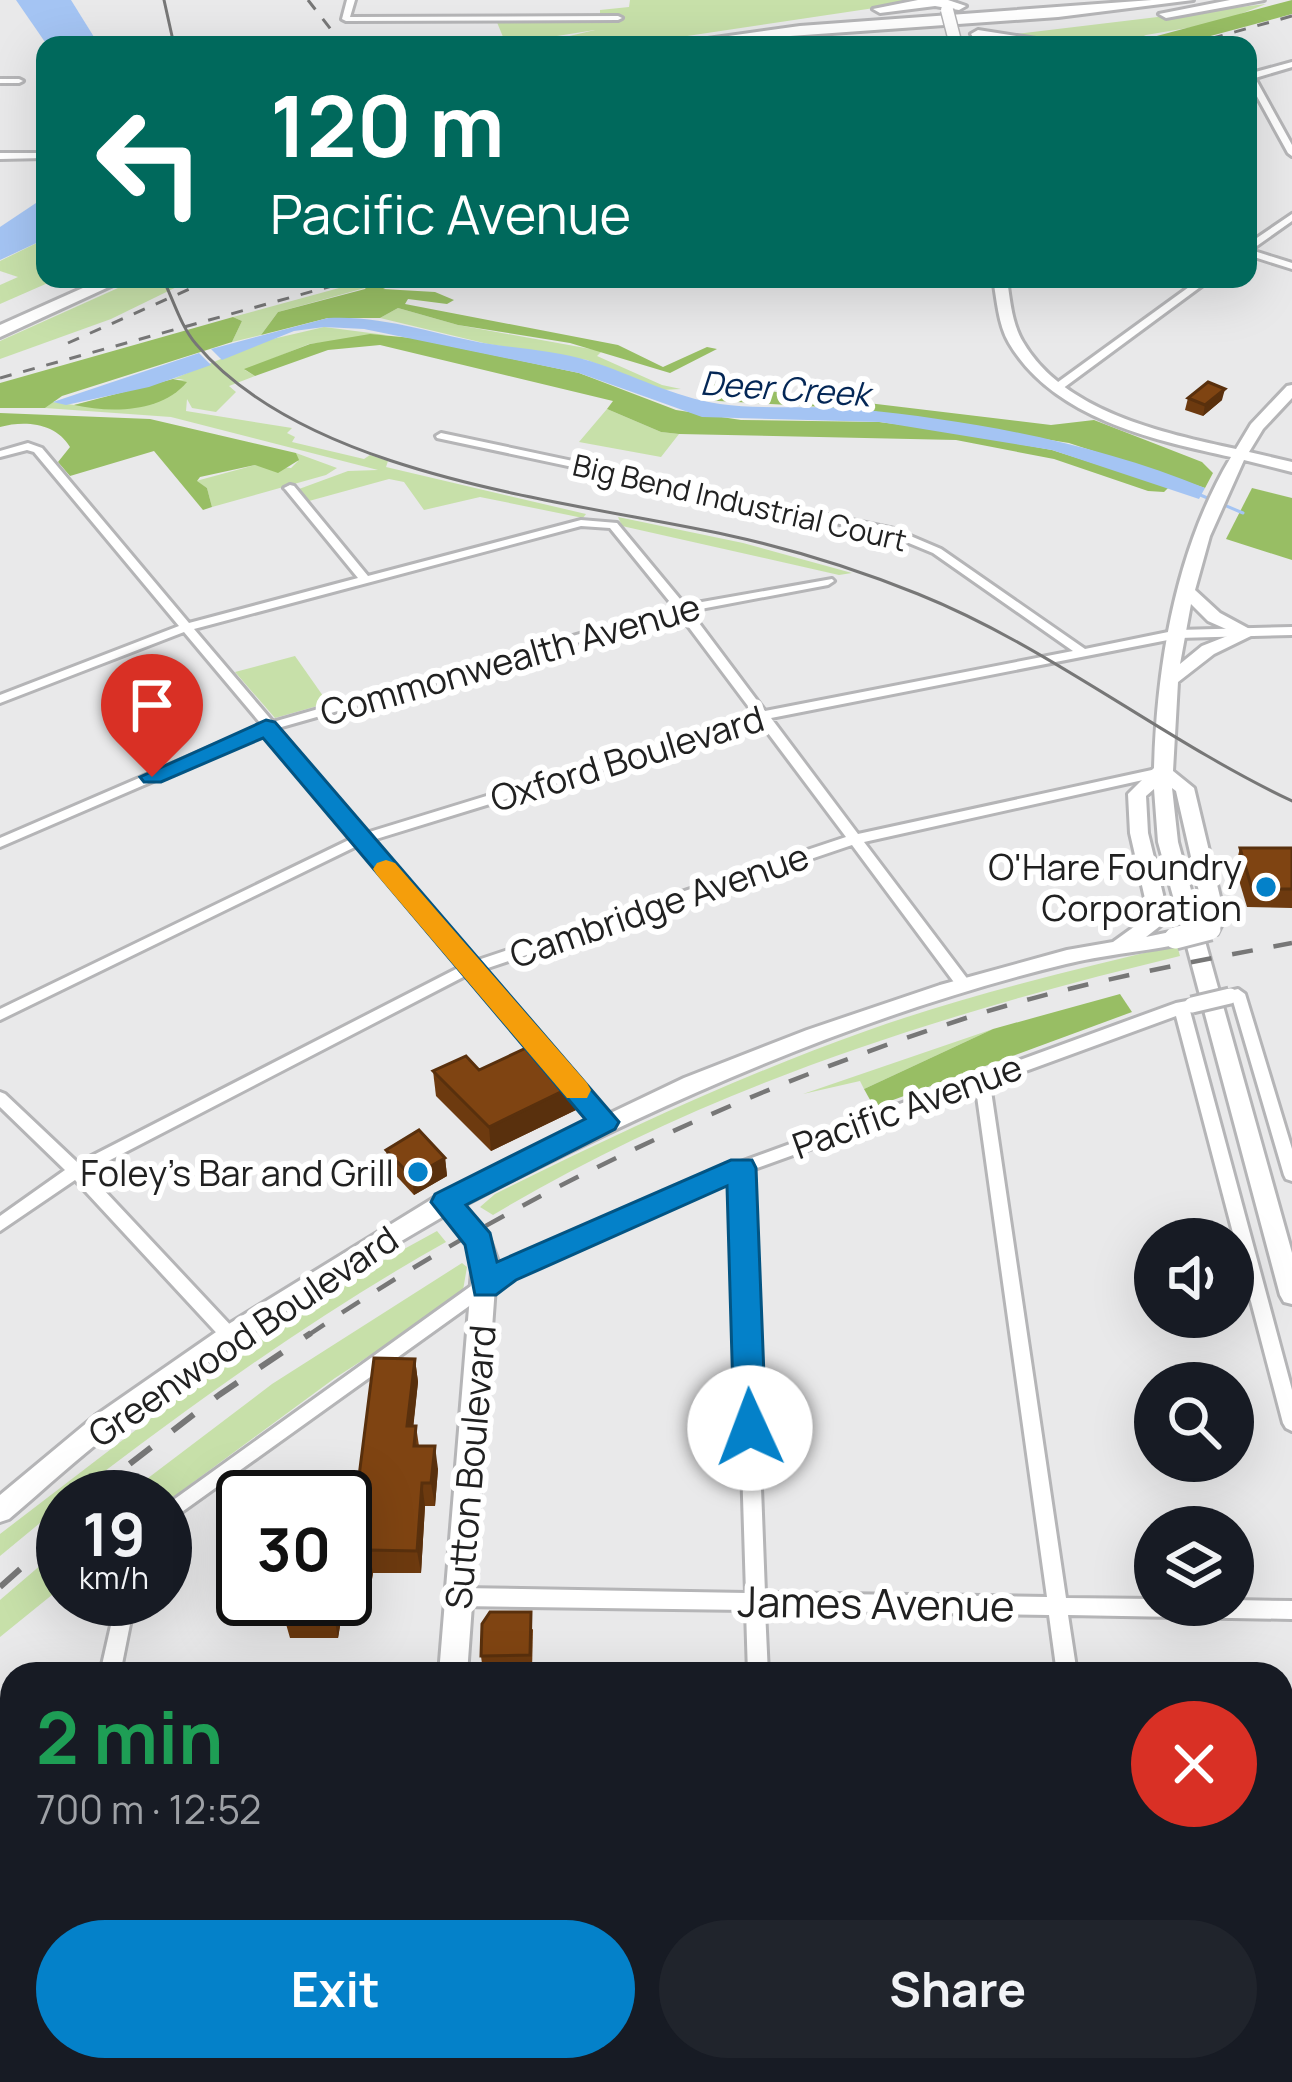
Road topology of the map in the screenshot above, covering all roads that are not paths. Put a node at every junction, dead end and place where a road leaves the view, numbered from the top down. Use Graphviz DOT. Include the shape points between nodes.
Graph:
graph roads {
  1 [pos="351,0"];
  2 [pos="1186,0"];
  3 [pos="1257,0"];
  4 [pos="952,4"];
  5 [pos="618,18"];
  6 [pos="938,32"];
  7 [pos="724,36"];
  8 [pos="748,36"];
  9 [pos="881,36"];
  10 [pos="955,36"];
  11 [pos="964,36"];
  12 [pos="1000,36"];
  13 [pos="1292,64"];
  14 [pos="1257,74"];
  15 [pos="0,81"];
  16 [pos="19,81"];
  17 [pos="1257,90"];
  18 [pos="1292,153"];
  19 [pos="0,156"];
  20 [pos="36,156"];
  21 [pos="1292,217"];
  22 [pos="1257,243"];
  23 [pos="1257,253"];
  24 [pos="1292,266"];
  25 [pos="78,288"];
  26 [pos="79,288"];
  27 [pos="1002,288"];
  28 [pos="1194,288"];
  29 [pos="0,313"];
  30 [pos="0,332"];
  31 [pos="1058,387"];
  32 [pos="1289,394"];
  33 [pos="441,436"];
  34 [pos="0,454"];
  35 [pos="1241,454"];
  36 [pos="1292,467"];
  37 [pos="290,488"];
  38 [pos="365,580"];
  39 [pos="828,581"];
  40 [pos="1186,590"];
  41 [pos="682,608"];
  42 [pos="183,628"];
  43 [pos="1292,631"];
  44 [pos="1249,633"];
  45 [pos="1178,634"];
  46 [pos="1080,650"];
  47 [pos="1172,678"];
  48 [pos="0,682"];
  49 [pos="6,697"];
  50 [pos="762,716"];
  51 [pos="266,728"];
  52 [pos="1160,772"];
  53 [pos="361,838"];
  54 [pos="855,839"];
  55 [pos="0,843"];
  56 [pos="1159,919"];
  57 [pos="1173,939"];
  58 [pos="1117,947"];
  59 [pos="469,969"];
  60 [pos="964,986"];
  61 [pos="1186,1006"];
  62 [pos="0,1015"];
  63 [pos="982,1079"];
  64 [pos="0,1099"];
  65 [pos="604,1122"];
  66 [pos="741,1168"];
  67 [pos="76,1172"];
  68 [pos="1292,1175"];
  69 [pos="445,1202"];
  70 [pos="0,1225"];
  71 [pos="485,1286"];
  72 [pos="1292,1295"];
  73 [pos="230,1336"];
  74 [pos="1292,1423"];
  75 [pos="192,1497"];
  76 [pos="0,1511"];
  77 [pos="460,1597"];
  78 [pos="756,1602"];
  79 [pos="1057,1605"];
  80 [pos="1292,1610"];
  81 [pos="120,1626"];
  82 [pos="113,1662"];
  83 [pos="454,1662"];
  84 [pos="758,1662"];
  85 [pos="1065,1662"];
  1 -- 5 [label="street" via="346,19"];
  2 -- 8 [label="highway"];
  3 -- 6 [label="highway"];
  4 -- 7 [label="highway"];
  4 -- 10 [label="main road, bridge"];
  4 -- 11 [label="main road"];
  6 -- 9 [label="highway"];
  6 -- 12 [label="highway"];
  13 -- 14 [label="street"];
  15 -- 16 [label="street"];
  17 -- 18 [label="street"];
  19 -- 20 [label="street"];
  21 -- 22 [label="street"];
  23 -- 24 [label="street"];
  25 -- 29 [label="highway"];
  26 -- 30 [label="highway"];
  27 -- 31 [label="main road" via="1015,340"];
  28 -- 31 [label="street"];
  31 -- 35 [label="main road" via="1138,427"];
  32 -- 35 [label="main road"];
  33 -- 46 [label="street, Big Bend Industrial Court" via="890,531 937,551"];
  34 -- 42 [label="street" via="38,450"];
  35 -- 36 [label="main road"];
  35 -- 40 [label="main road"];
  37 -- 38 [label="street"];
  38 -- 41 [label="street" via="600,521 623,532"];
  38 -- 42 [label="street"];
  39 -- 41 [label="street, Commonwealth Avenue"];
  40 -- 44 [label="main road" via="1206,612"];
  40 -- 45 [label="main road"];
  41 -- 50 [label="street"];
  41 -- 51 [label="street, Commonwealth Avenue"];
  42 -- 49 [label="street"];
  42 -- 51 [label="street"];
  43 -- 44 [label="street, Oxford Boulevard"];
  44 -- 45 [label="street, Oxford Boulevard"];
  44 -- 47 [label="main road" via="1208,650"];
  45 -- 46 [label="street, Oxford Boulevard"];
  45 -- 47 [label="main road"];
  46 -- 50 [label="street, Oxford Boulevard"];
  47 -- 52 [label="main road"];
  48 -- 49 [label="street"];
  50 -- 53 [label="street, Oxford Boulevard"];
  50 -- 54 [label="street"];
  51 -- 53 [label="street"];
  51 -- 55 [label="street, Commonwealth Avenue"];
  52 -- 54 [label="street, Cambridge Avenue"];
  52 -- 56 [label="main road" via="1137,794"];
  52 -- 57 [label="main road, Greenwood Boulevard, bridge" via="1185,788 1216,918 1210,929"];
  52 -- 72 [label="main road" via="1168,842"];
  53 -- 59 [label="street"];
  53 -- 62 [label="street, Oxford Boulevard"];
  54 -- 59 [label="street, Cambridge Avenue"];
  54 -- 60 [label="street"];
  56 -- 57 [label="main road"];
  56 -- 58 [label="main road"];
  57 -- 58 [label="main road, Greenwood Boulevard"];
  58 -- 60 [label="main road, Greenwood Boulevard"];
  59 -- 65 [label="street"];
  59 -- 67 [label="street, Cambridge Avenue"];
  60 -- 65 [label="main road, Greenwood Boulevard" via="786,1044"];
  61 -- 63 [label="street, Pacific Avenue"];
  61 -- 68 [label="street, Pacific Avenue, bridge" via="1234,995"];
  61 -- 74 [label="street"];
  63 -- 66 [label="street, Pacific Avenue"];
  63 -- 79 [label="street"];
  64 -- 67 [label="street"];
  65 -- 69 [label="main road, Greenwood Boulevard"];
  66 -- 71 [label="street, Pacific Avenue"];
  66 -- 78 [label="street"];
  67 -- 70 [label="street, Cambridge Avenue"];
  67 -- 73 [label="street"];
  69 -- 71 [label="main road, Sutton Boulevard" via="480,1241"];
  69 -- 73 [label="main road, Greenwood Boulevard"];
  71 -- 75 [label="street, Pacific Avenue"];
  71 -- 77 [label="main road, Sutton Boulevard"];
  73 -- 76 [label="main road, Greenwood Boulevard" via="116,1414"];
  77 -- 78 [label="street, James Avenue"];
  77 -- 83 [label="main road, Sutton Boulevard"];
  78 -- 79 [label="street, James Avenue"];
  78 -- 84 [label="street"];
  79 -- 80 [label="street, James Avenue"];
  79 -- 85 [label="street"];
  81 -- 82 [label="street"];
}
